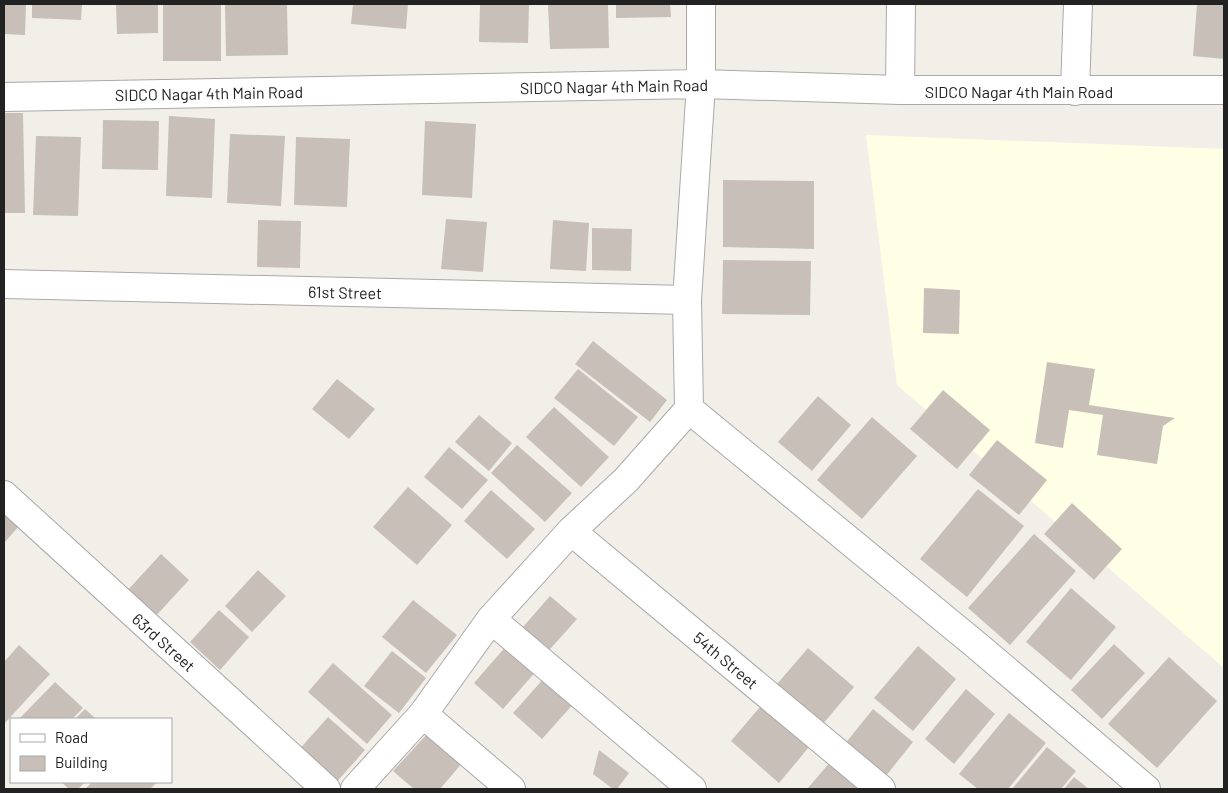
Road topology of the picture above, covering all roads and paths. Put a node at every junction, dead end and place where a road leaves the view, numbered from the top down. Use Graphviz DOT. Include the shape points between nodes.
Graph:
graph roads {
  1 [pos="701,4"];
  2 [pos="901,4"];
  3 [pos="1078,4"];
  4 [pos="701,84"];
  5 [pos="900,90"];
  6 [pos="1224,90"];
  7 [pos="1075,91"];
  8 [pos="4,97"];
  9 [pos="4,284"];
  10 [pos="687,300"];
  11 [pos="690,409"];
  12 [pos="4,495"];
  13 [pos="571,531"];
  14 [pos="492,620"];
  15 [pos="423,714"];
  16 [pos="326,789"];
  17 [pos="355,789"];
  18 [pos="511,789"];
  19 [pos="692,789"];
  20 [pos="881,789"];
  21 [pos="1146,789"];
  1 -- 4 [label="street"];
  2 -- 5 [label="street"];
  3 -- 7 [label="street"];
  4 -- 5 [label="street, SIDCO Nagar 4th Main Road"];
  4 -- 8 [label="street, SIDCO Nagar 4th Main Road"];
  4 -- 10 [label="street"];
  5 -- 7 [label="street, SIDCO Nagar 4th Main Road"];
  6 -- 7 [label="street, SIDCO Nagar 4th Main Road"];
  9 -- 10 [label="street, 61st Street"];
  10 -- 11 [label="street"];
  11 -- 13 [label="street" via="626,480"];
  11 -- 21 [label="street"];
  12 -- 16 [label="street, 63rd Street"];
  13 -- 14 [label="street"];
  13 -- 20 [label="street, 54th Street"];
  14 -- 15 [label="street"];
  14 -- 19 [label="street"];
  15 -- 17 [label="street"];
  15 -- 18 [label="street"];
}
